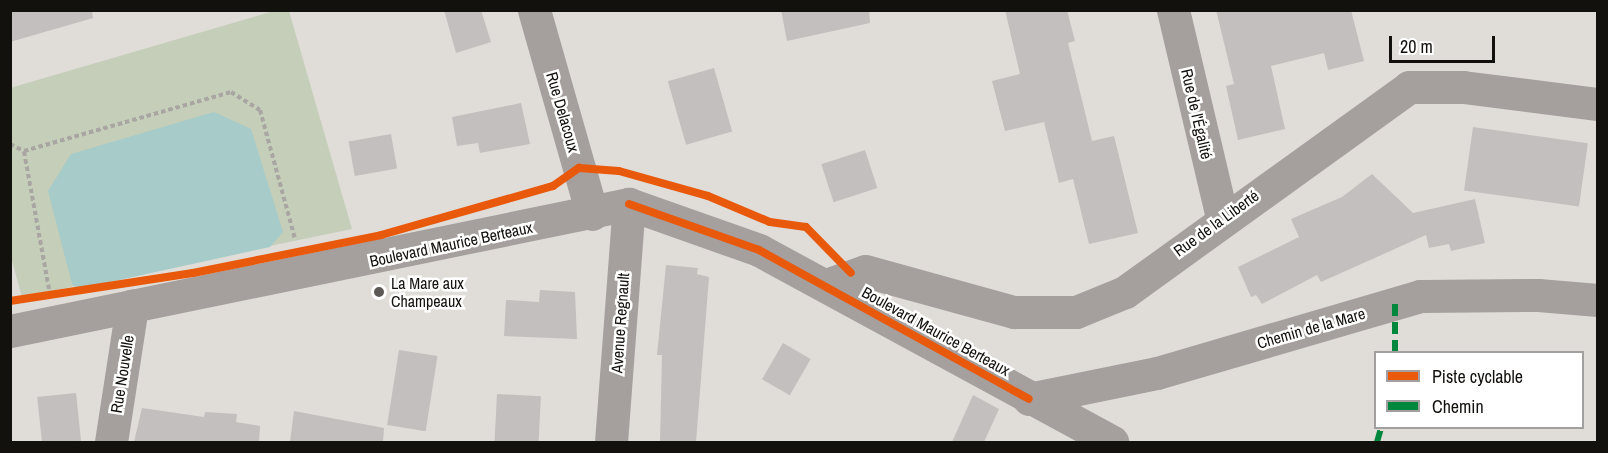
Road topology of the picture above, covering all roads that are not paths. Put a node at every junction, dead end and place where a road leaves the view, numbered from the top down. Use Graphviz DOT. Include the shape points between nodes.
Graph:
graph roads {
  1 [pos="534,10"];
  2 [pos="1173,10"];
  3 [pos="1598,105"];
  4 [pos="629,204"];
  5 [pos="592,214"];
  6 [pos="1222,217"];
  7 [pos="826,285"];
  8 [pos="1598,300"];
  9 [pos="132,306"];
  10 [pos="10,331"];
  11 [pos="1029,399"];
  12 [pos="111,442"];
  13 [pos="611,442"];
  14 [pos="1113,442"];
  1 -- 5 [label="street, Rue Delacoux"];
  2 -- 6 [label="street, Rue de l'Égalité"];
  3 -- 6 [label="street, Rue de la Liberté" via="1463,87 1409,87"];
  4 -- 5 [label="street, Boulevard Maurice Berteaux"];
  4 -- 7 [label="street, Boulevard Maurice Berteaux" via="759,250"];
  4 -- 13 [label="street, Avenue Regnault"];
  5 -- 9 [label="street, Boulevard Maurice Berteaux" via="303,275"];
  6 -- 7 [label="street, Rue de la Liberté" via="1125,292 1076,312 1014,312 865,271"];
  7 -- 11 [label="street, Boulevard Maurice Berteaux"];
  8 -- 11 [label="street, Chemin de la Mare" via="1538,295 1420,297 1157,373"];
  9 -- 10 [label="street, Boulevard Maurice Berteaux"];
  9 -- 12 [label="street, Rue Nouvelle"];
  11 -- 14 [label="street, Boulevard Maurice Berteaux"];
}
